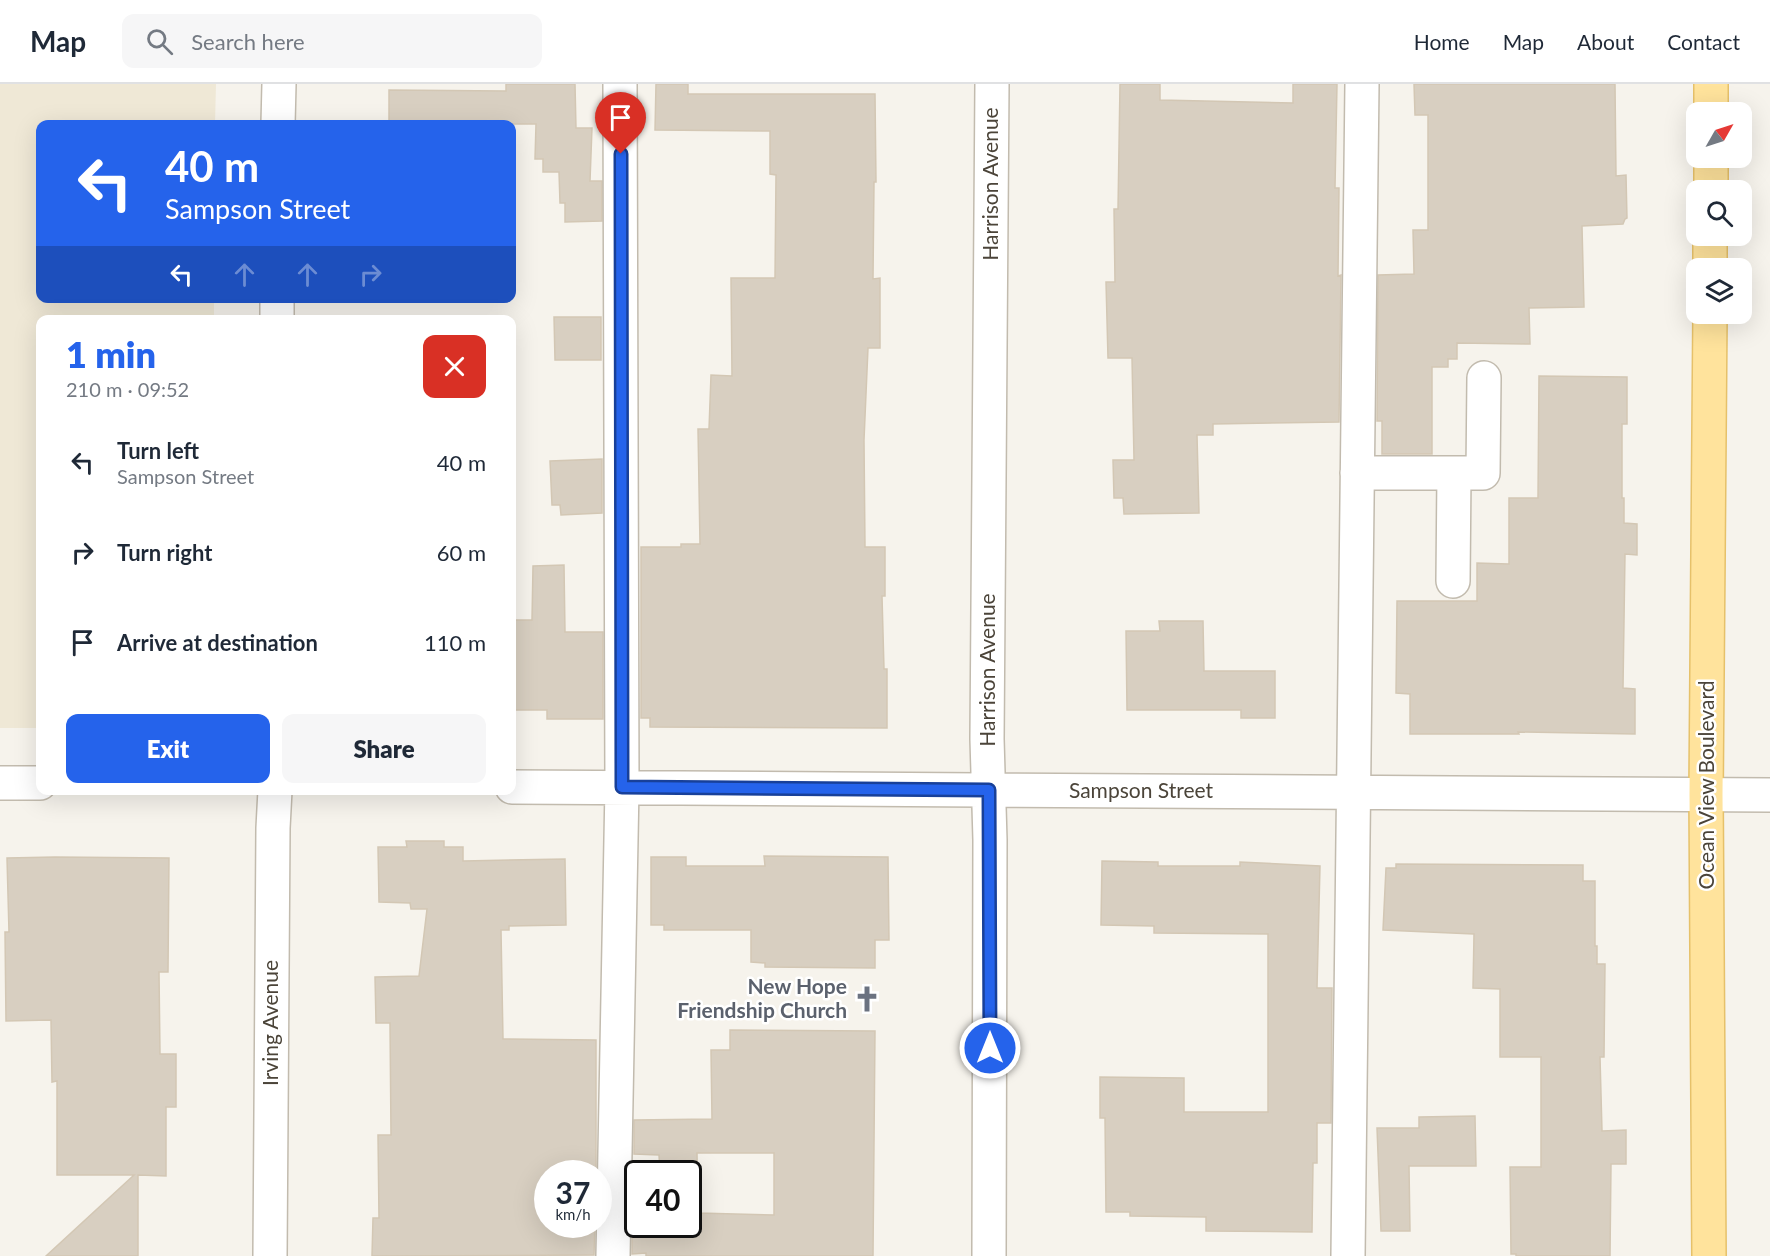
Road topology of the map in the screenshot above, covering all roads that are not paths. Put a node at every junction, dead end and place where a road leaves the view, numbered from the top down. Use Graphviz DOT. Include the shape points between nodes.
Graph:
graph roads {
  1 [pos="279,84"];
  2 [pos="620,84"];
  3 [pos="992,84"];
  4 [pos="1362,84"];
  5 [pos="1711,84"];
  6 [pos="1711,102"];
  7 [pos="278,120"];
  8 [pos="1710,324"];
  9 [pos="1484,378"];
  10 [pos="1357,472"];
  11 [pos="1454,473"];
  12 [pos="1453,581"];
  13 [pos="0,783"];
  14 [pos="36,783"];
  15 [pos="516,787"];
  16 [pos="622,787"];
  17 [pos="989,790"];
  18 [pos="1354,792"];
  19 [pos="1707,794"];
  20 [pos="275,795"];
  21 [pos="1770,795"];
  22 [pos="270,1256"];
  23 [pos="613,1256"];
  24 [pos="989,1256"];
  25 [pos="1348,1256"];
  26 [pos="1708,1256"];
  1 -- 7 [label="street"];
  2 -- 16 [label="street"];
  3 -- 17 [label="street, Harrison Avenue"];
  4 -- 10 [label="street"];
  5 -- 6 [label="main road"];
  8 -- 19 [label="main road, Ocean View Boulevard"];
  9 -- 11 [label="street" via="1483,473"];
  10 -- 11 [label="street"];
  10 -- 18 [label="street"];
  11 -- 12 [label="street"];
  13 -- 14 [label="street"];
  15 -- 16 [label="street, Sampson Street"];
  16 -- 17 [label="street, Sampson Street"];
  16 -- 23 [label="street"];
  17 -- 18 [label="street, Sampson Street"];
  17 -- 24 [label="street, Harrison Avenue"];
  18 -- 19 [label="street, Sampson Street"];
  18 -- 25 [label="street"];
  19 -- 21 [label="street, Sampson Street"];
  19 -- 26 [label="main road, Ocean View Boulevard"];
  20 -- 22 [label="street, Irving Avenue"];
}
